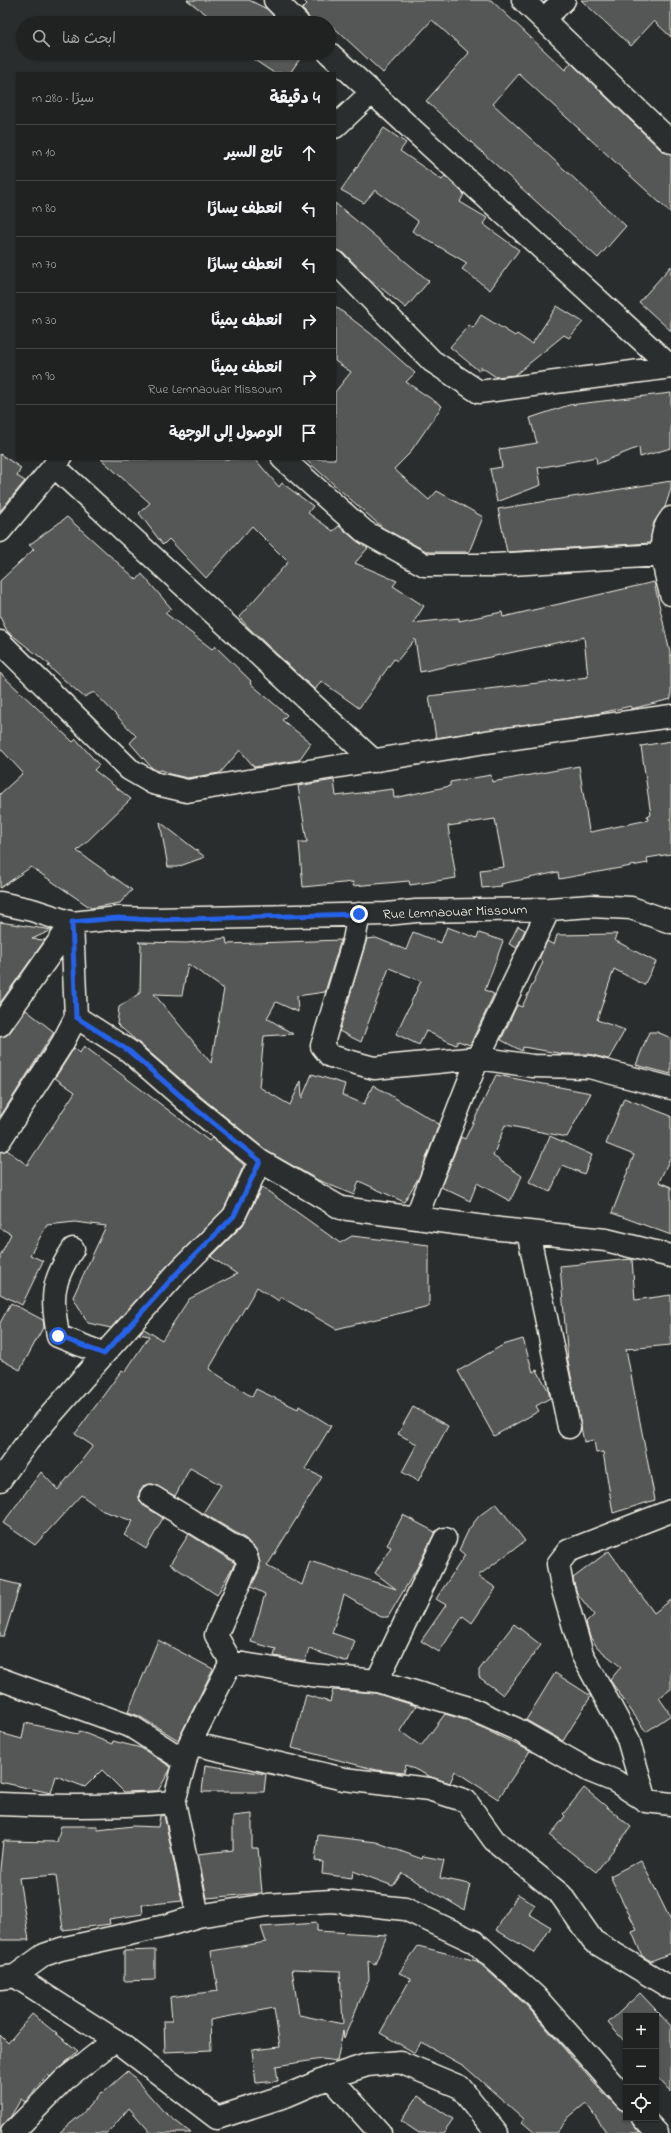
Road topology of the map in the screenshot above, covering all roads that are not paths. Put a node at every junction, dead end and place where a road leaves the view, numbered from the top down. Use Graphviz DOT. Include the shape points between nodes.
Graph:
graph roads {
  1 [pos="275,0"];
  2 [pos="523,0"];
  3 [pos="564,0"];
  4 [pos="291,16"];
  5 [pos="544,19"];
  6 [pos="336,60"];
  7 [pos="371,93"];
  8 [pos="336,126"];
  9 [pos="671,142"];
  10 [pos="336,263"];
  11 [pos="671,367"];
  12 [pos="284,460"];
  13 [pos="57,462"];
  14 [pos="671,518"];
  15 [pos="0,531"];
  16 [pos="662,555"];
  17 [pos="671,594"];
  18 [pos="0,642"];
  19 [pos="671,716"];
  20 [pos="374,760"];
  21 [pos="0,903"];
  22 [pos="549,909"];
  23 [pos="359,914"];
  24 [pos="72,922"];
  25 [pos="671,922"];
  26 [pos="76,1017"];
  27 [pos="0,1025"];
  28 [pos="478,1058"];
  29 [pos="671,1088"];
  30 [pos="0,1140"];
  31 [pos="260,1161"];
  32 [pos="416,1218"];
  33 [pos="528,1232"];
  34 [pos="73,1249"];
  35 [pos="671,1256"];
  36 [pos="104,1354"];
  37 [pos="569,1427"];
  38 [pos="0,1480"];
  39 [pos="151,1496"];
  40 [pos="671,1511"];
  41 [pos="445,1539"];
  42 [pos="231,1662"];
  43 [pos="0,1679"];
  44 [pos="377,1681"];
  45 [pos="188,1752"];
  46 [pos="646,1801"];
  47 [pos="174,1802"];
  48 [pos="0,1804"];
  49 [pos="671,1804"];
  50 [pos="198,1916"];
  51 [pos="8,1977"];
  52 [pos="671,1988"];
  53 [pos="115,2040"];
  54 [pos="330,2077"];
  55 [pos="623,2096"];
  56 [pos="646,2121"];
  57 [pos="221,2125"];
  58 [pos="12,2133"];
  59 [pos="380,2133"];
  60 [pos="497,2133"];
  61 [pos="656,2133"];
  1 -- 4 [label="street"];
  2 -- 5 [label="street"];
  3 -- 5 [label="street"];
  5 -- 9 [label="street"];
  6 -- 7 [label="street"];
  7 -- 8 [label="street"];
  7 -- 11 [label="street"];
  10 -- 11 [label="street" via="432,361 478,392"];
  12 -- 16 [label="street" via="365,532 425,566 494,565"];
  13 -- 15 [label="street"];
  13 -- 20 [label="street"];
  14 -- 16 [label="street" via="664,526"];
  16 -- 17 [label="street"];
  18 -- 20 [label="street" via="129,769 153,783 187,791"];
  19 -- 20 [label="street"];
  21 -- 24 [label="street, Rue Lemnaouar Missoum"];
  22 -- 23 [label="street, Rue Lemnaouar Missoum"];
  22 -- 25 [label="street, Rue Lemnaouar Missoum" via="591,906 631,908"];
  22 -- 28 [label="street"];
  23 -- 24 [label="street, Rue Lemnaouar Missoum" via="154,920 118,918"];
  23 -- 28 [label="street" via="354,940 322,1046 330,1056 374,1068"];
  24 -- 26 [label="street"];
  24 -- 27 [label="street"];
  26 -- 30 [label="street" via="62,1044"];
  26 -- 31 [label="street" via="129,1051"];
  28 -- 29 [label="street" via="532,1066 589,1068"];
  28 -- 32 [label="street"];
  31 -- 32 [label="street" via="341,1208"];
  31 -- 36 [label="street" via="234,1216 177,1273"];
  32 -- 33 [label="street"];
  33 -- 35 [label="street" via="606,1240"];
  33 -- 37 [label="street"];
  34 -- 36 [label="street" via="60,1268 53,1299 58,1336"];
  36 -- 38 [label="street" via="28,1441"];
  39 -- 42 [label="street" via="246,1556 248,1564 216,1635"];
  40 -- 46 [label="street" via="568,1550 558,1564 582,1654 628,1739"];
  41 -- 44 [label="street"];
  42 -- 44 [label="street" via="310,1675"];
  42 -- 45 [label="street"];
  43 -- 45 [label="street" via="132,1727"];
  44 -- 46 [label="street" via="469,1708 590,1771 615,1780"];
  45 -- 47 [label="street"];
  45 -- 52 [label="street" via="344,1779 429,1789 466,1801 494,1840 561,1895 593,1941"];
  46 -- 49 [label="street"];
  47 -- 48 [label="street" via="122,1807"];
  47 -- 50 [label="street"];
  50 -- 51 [label="street" via="61,1949 44,1955"];
  50 -- 55 [label="street" via="267,1905 332,1901 406,1909 475,1942 535,1996"];
  51 -- 53 [label="street"];
  53 -- 57 [label="street"];
  53 -- 58 [label="street" via="65,2079"];
  54 -- 57 [label="street"];
  54 -- 59 [label="street"];
  54 -- 60 [label="street" via="367,2065 400,2062 460,2088"];
  56 -- 61 [label="street"];
}
